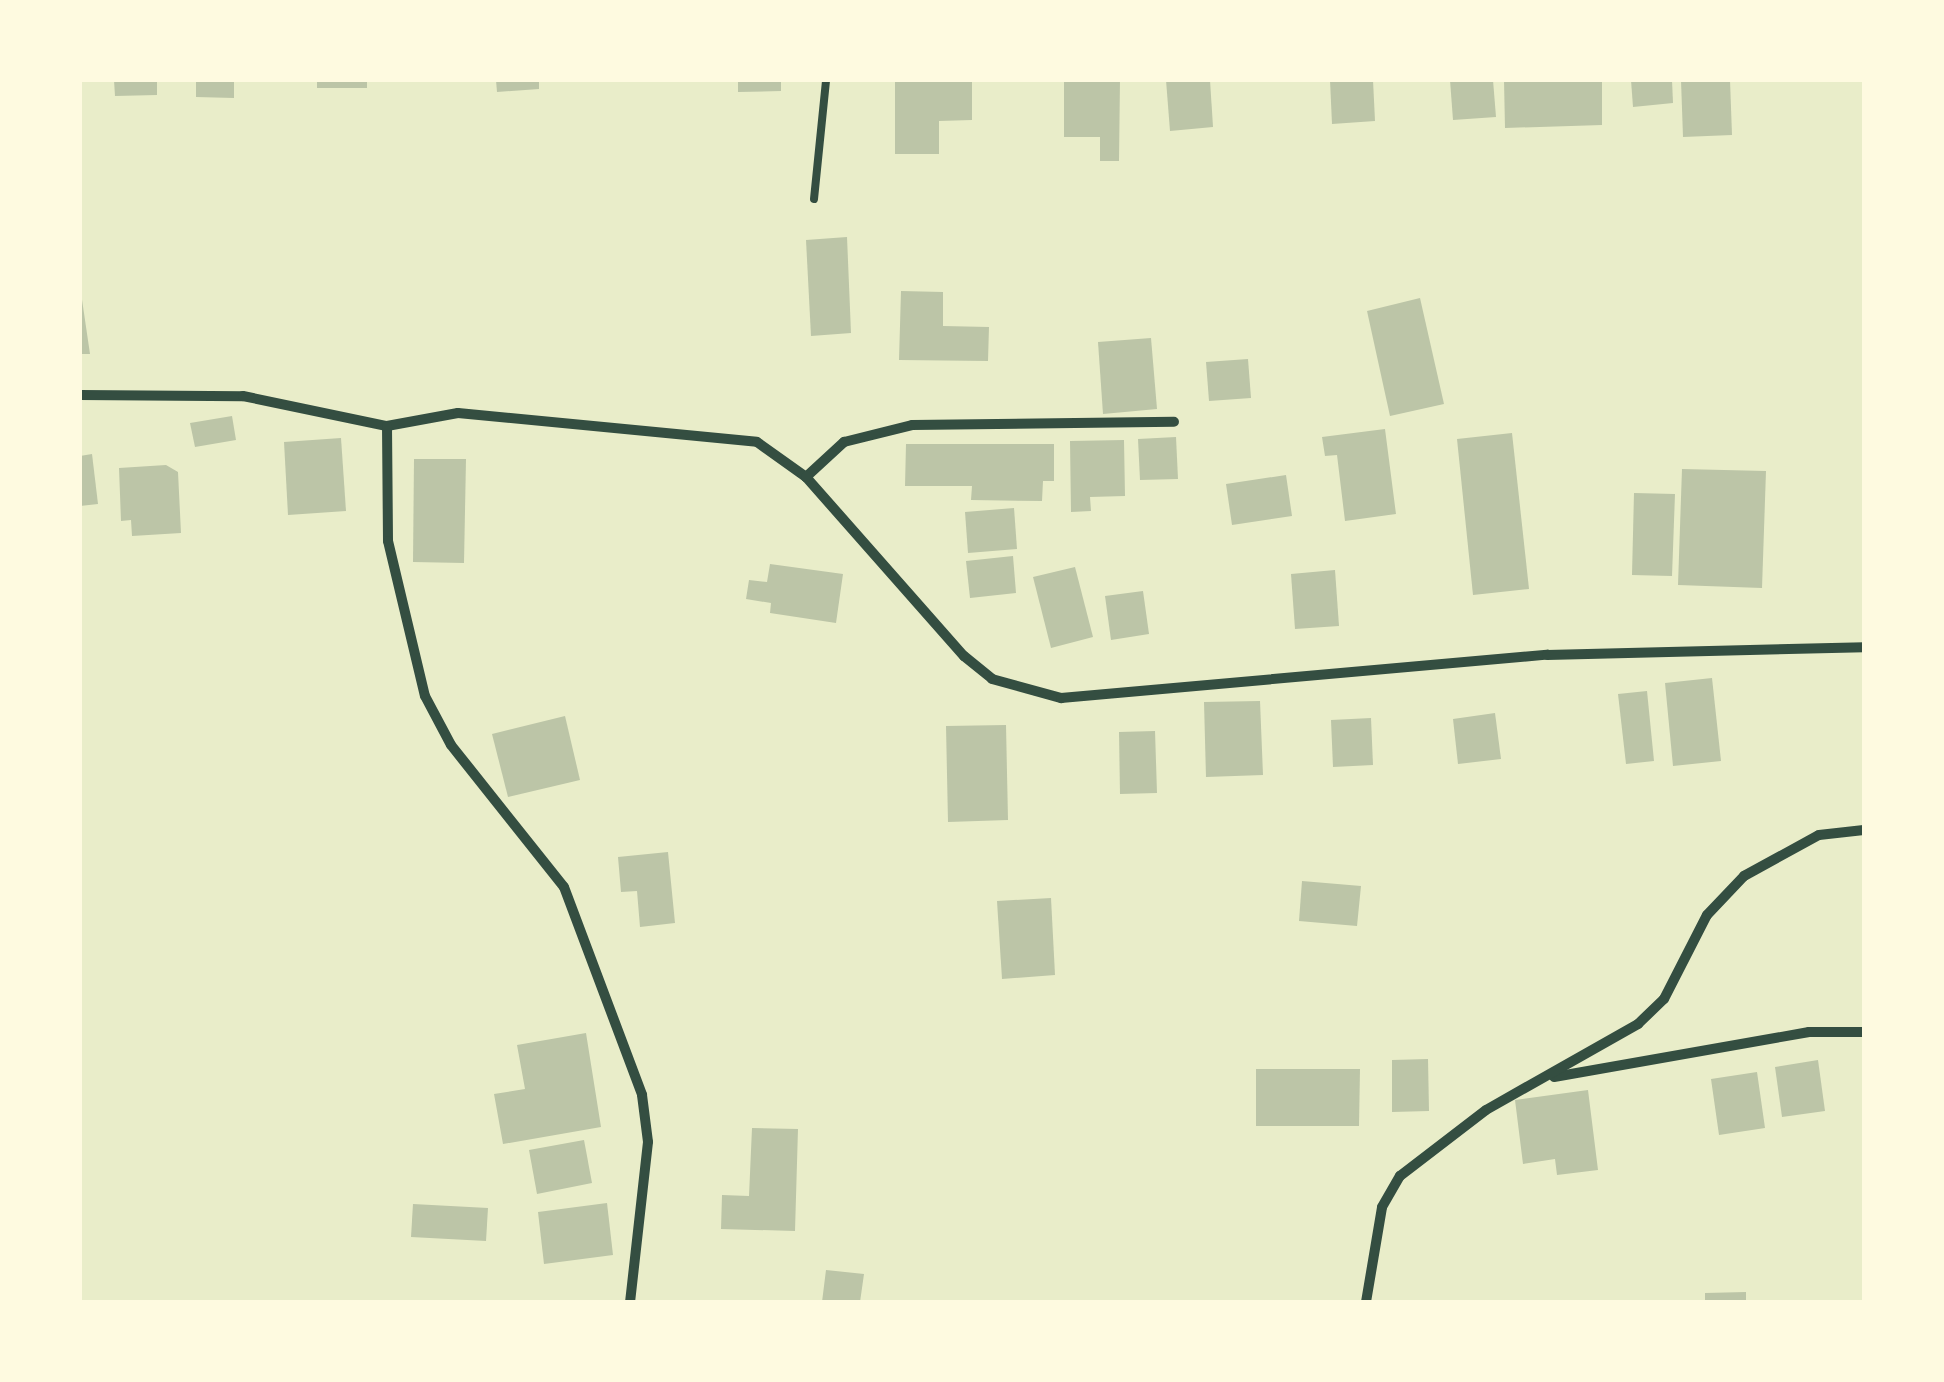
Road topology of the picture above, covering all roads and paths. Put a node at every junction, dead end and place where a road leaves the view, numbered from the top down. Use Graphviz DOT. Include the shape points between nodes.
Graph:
graph roads {
  1 [pos="826,80"];
  2 [pos="814,200"];
  3 [pos="80,395"];
  4 [pos="1174,422"];
  5 [pos="386,426"];
  6 [pos="806,477"];
  7 [pos="1864,647"];
  8 [pos="1864,830"];
  9 [pos="1864,1032"];
  10 [pos="1538,1080"];
  11 [pos="630,1302"];
  12 [pos="1366,1302"];
  1 -- 2 [label="lane"];
  3 -- 5 [label="street" via="243,396"];
  4 -- 6 [label="street" via="912,425 844,442"];
  5 -- 6 [label="street" via="458,413 757,442"];
  5 -- 11 [label="street" via="388,541 425,696 450,745 564,887 642,1095 648,1142"];
  6 -- 7 [label="street" via="964,656 992,679 1061,698 1547,655"];
  8 -- 10 [label="street" via="1819,835 1744,876 1707,915 1664,999 1604,1048"];
  9 -- 10 [label="street" via="1809,1032"];
  10 -- 12 [label="street" via="1400,1176 1382,1207"];
}
